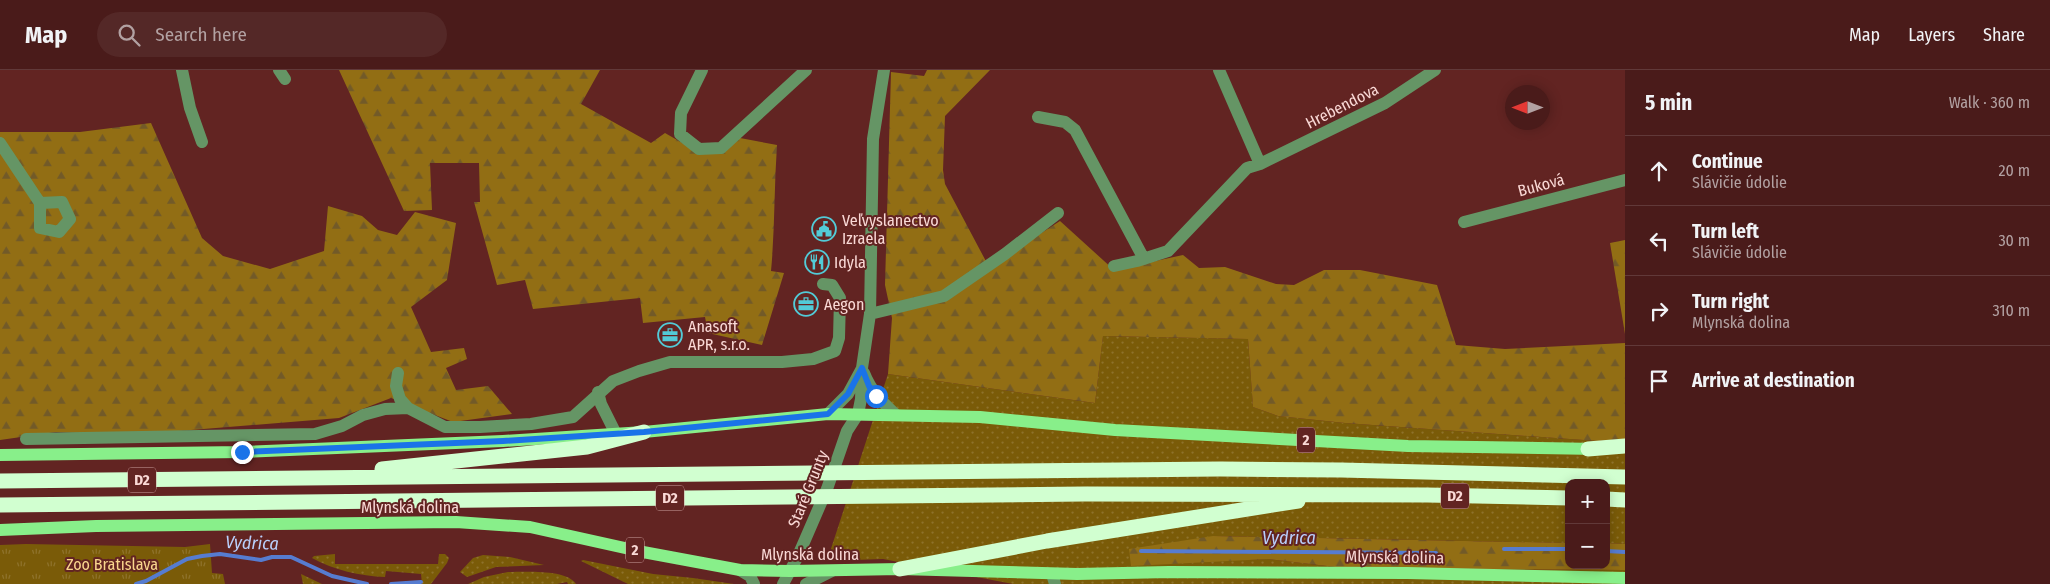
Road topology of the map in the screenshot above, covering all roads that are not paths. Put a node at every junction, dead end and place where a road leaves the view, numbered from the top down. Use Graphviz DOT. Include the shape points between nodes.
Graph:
graph roads {
  1 [pos="182,70"];
  2 [pos="702,70"];
  3 [pos="806,70"];
  4 [pos="884,70"];
  5 [pos="1219,70"];
  6 [pos="1434,70"];
  7 [pos="1038,117"];
  8 [pos="202,142"];
  9 [pos="0,143"];
  10 [pos="1260,164"];
  11 [pos="1625,180"];
  12 [pos="40,203"];
  13 [pos="1058,213"];
  14 [pos="1464,222"];
  15 [pos="1144,259"];
  16 [pos="1114,266"];
  17 [pos="823,284"];
  18 [pos="875,312"];
  19 [pos="862,368"];
  20 [pos="398,372"];
  21 [pos="598,392"];
  22 [pos="848,394"];
  23 [pos="408,408"];
  24 [pos="828,414"];
  25 [pos="852,414"];
  26 [pos="896,415"];
  27 [pos="644,432"];
  28 [pos="616,434"];
  29 [pos="26,439"];
  30 [pos="1625,448"];
  31 [pos="1588,449"];
  32 [pos="0,455"];
  33 [pos="1625,477"];
  34 [pos="285,479"];
  35 [pos="0,482"];
  36 [pos="1341,494"];
  37 [pos="1565,498"];
  38 [pos="1610,499"];
  39 [pos="1625,500"];
  40 [pos="0,505"];
  41 [pos="0,530"];
  42 [pos="900,569"];
  43 [pos="740,570"];
  44 [pos="790,571"];
  45 [pos="832,571"];
  46 [pos="1625,578"];
  47 [pos="1053,579"];
  48 [pos="754,584"];
  49 [pos="782,584"];
  50 [pos="806,584"];
  1 -- 8 [label="street"];
  2 -- 3 [label="street" via="681,113 680,134 699,149 721,148"];
  4 -- 18 [label="street" via="873,138"];
  5 -- 10 [label="street"];
  6 -- 10 [label="street, Hrebendova" via="1384,103"];
  7 -- 15 [label="street" via="1065,122 1075,130"];
  9 -- 12 [label="street"];
  10 -- 15 [label="street, Hrebendova" via="1247,168 1168,251"];
  11 -- 14 [label="street, Buková"];
  13 -- 18 [label="street" via="944,296"];
  15 -- 16 [label="street, Hrebendova"];
  17 -- 21 [label="street" via="832,285 840,298 835,351 812,360 670,362 613,381"];
  18 -- 19 [label="street"];
  19 -- 22 [label="street"];
  19 -- 25 [label="street" via="861,399"];
  19 -- 26 [label="street" via="876,396"];
  20 -- 23 [label="street" via="396,386 400,399"];
  21 -- 23 [label="street" via="574,417 531,424 445,427"];
  21 -- 28 [label="street"];
  22 -- 24 [label="street"];
  22 -- 25 [label="street"];
  23 -- 29 [label="street" via="385,409 363,415 342,426 314,434"];
  24 -- 25 [label="main road, 2"];
  24 -- 27 [label="main road, 2"];
  25 -- 26 [label="main road, 2"];
  25 -- 44 [label="street, Staré Grunty" via="827,490"];
  26 -- 31 [label="main road, 2" via="1408,446"];
  27 -- 28 [label="main road, 2"];
  27 -- 34 [label="highway" via="587,448"];
  28 -- 32 [label="main road, 2" via="242,452"];
  30 -- 31 [label="highway"];
  33 -- 34 [label="highway, D2" via="1220,469"];
  34 -- 35 [label="highway, D2"];
  36 -- 37 [label="highway, D2"];
  36 -- 40 [label="highway, D2"];
  36 -- 42 [label="highway" via="1057,539"];
  38 -- 39 [label="highway"];
  41 -- 43 [label="main road, Mlynská dolina / 2" via="456,522 530,527"];
  42 -- 45 [label="main road, Mlynská dolina / 2"];
  42 -- 47 [label="main road, Mlynská dolina"];
  43 -- 44 [label="main road, Mlynská dolina / 2"];
  43 -- 48 [label="street" via="750,576"];
  44 -- 45 [label="main road, Mlynská dolina / 2"];
  44 -- 49 [label="street, Staré Grunty"];
  45 -- 50 [label="street"];
  46 -- 47 [label="main road, Mlynská dolina" via="1169,572"];
}
